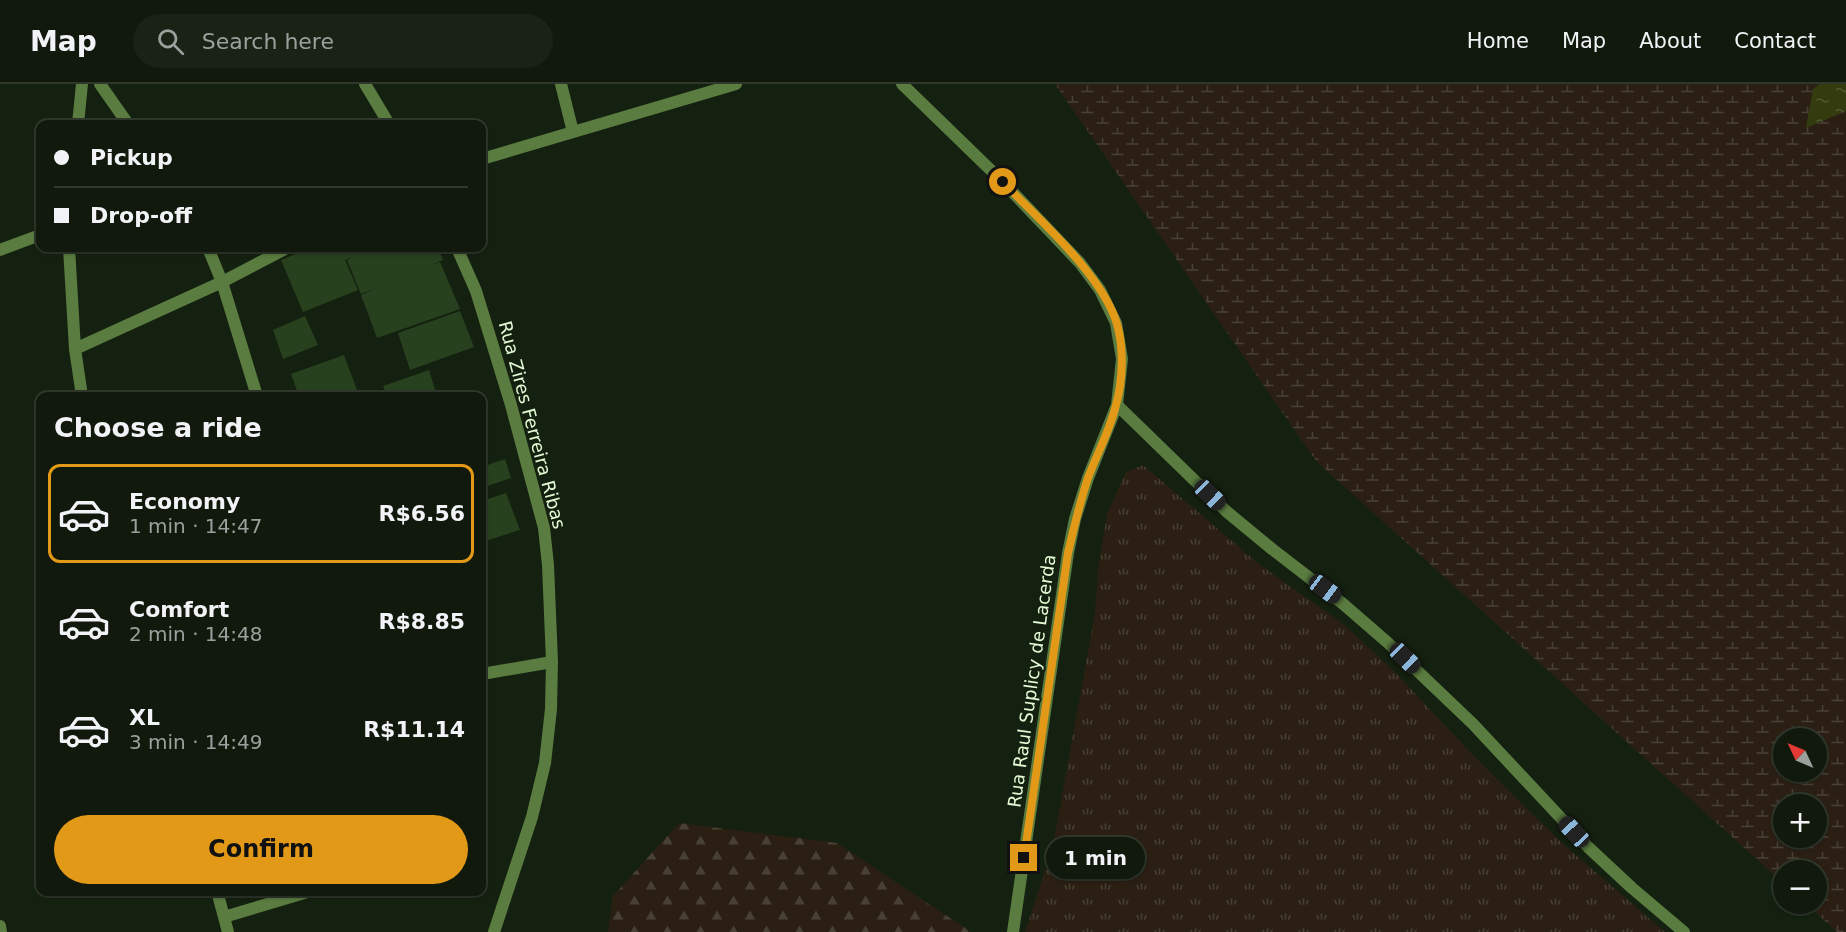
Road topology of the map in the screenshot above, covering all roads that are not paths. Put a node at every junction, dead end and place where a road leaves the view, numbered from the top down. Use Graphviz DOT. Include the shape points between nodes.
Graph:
graph roads {
  1 [pos="82,84"];
  2 [pos="100,84"];
  3 [pos="365,84"];
  4 [pos="561,84"];
  5 [pos="736,84"];
  6 [pos="902,84"];
  7 [pos="78,120"];
  8 [pos="125,120"];
  9 [pos="387,120"];
  10 [pos="573,132"];
  11 [pos="486,158"];
  12 [pos="36,236"];
  13 [pos="0,250"];
  14 [pos="69,252"];
  15 [pos="210,252"];
  16 [pos="279,252"];
  17 [pos="460,252"];
  18 [pos="222,282"];
  19 [pos="75,349"];
  20 [pos="81,392"];
  21 [pos="256,392"];
  22 [pos="1116,405"];
  23 [pos="552,662"];
  24 [pos="486,673"];
  25 [pos="218,896"];
  26 [pos="294,896"];
  27 [pos="224,917"];
  28 [pos="0,926"];
  29 [pos="1,932"];
  30 [pos="228,932"];
  31 [pos="494,932"];
  32 [pos="1013,932"];
  33 [pos="1684,932"];
  1 -- 7 [label="street"];
  2 -- 8 [label="street"];
  3 -- 9 [label="street"];
  4 -- 10 [label="street"];
  5 -- 10 [label="street"];
  6 -- 22 [label="street, Rua Raul Suplicy de Lacerda" via="1080,262 1100,290 1116,323 1122,359"];
  10 -- 11 [label="street"];
  12 -- 13 [label="street"];
  14 -- 19 [label="street"];
  15 -- 18 [label="street"];
  16 -- 18 [label="street"];
  17 -- 23 [label="street, Rua Zires Ferreira Ribas" via="476,291 511,405 544,528"];
  18 -- 19 [label="street"];
  18 -- 21 [label="street"];
  19 -- 20 [label="street"];
  22 -- 32 [label="street, Rua Raul Suplicy de Lacerda" via="1088,478 1068,553"];
  22 -- 33 [label="street" via="1226,511 1388,642 1473,724 1588,846"];
  23 -- 24 [label="street"];
  23 -- 31 [label="street, Rua Zires Ferreira Ribas" via="545,763 532,817"];
  25 -- 27 [label="street"];
  26 -- 27 [label="street"];
  27 -- 30 [label="street"];
  28 -- 29 [label="street"];
}
